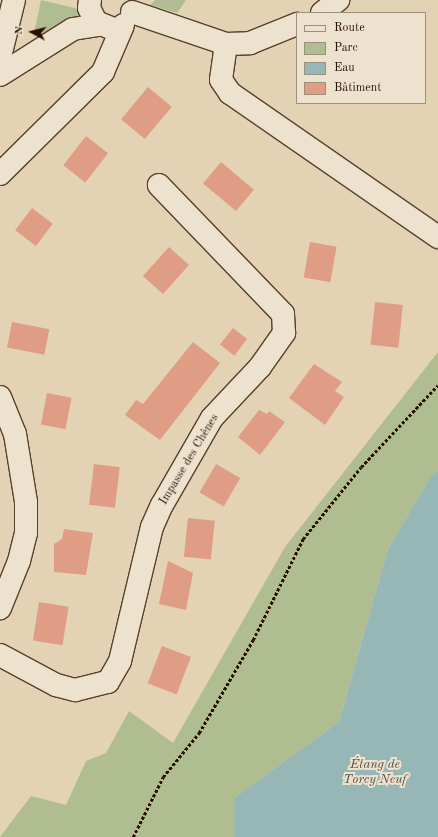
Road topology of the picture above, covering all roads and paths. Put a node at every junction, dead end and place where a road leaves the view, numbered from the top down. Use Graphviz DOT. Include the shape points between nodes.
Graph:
graph roads {
  1 [pos="14,0"];
  2 [pos="90,0"];
  3 [pos="338,0"];
  4 [pos="129,12"];
  5 [pos="323,12"];
  6 [pos="296,24"];
  7 [pos="99,25"];
  8 [pos="226,44"];
  9 [pos="0,57"];
  10 [pos="0,75"];
  11 [pos="0,174"];
  12 [pos="159,185"];
  13 [pos="438,237"];
  14 [pos="438,385"];
  15 [pos="0,397"];
  16 [pos="0,608"];
  17 [pos="0,655"];
  18 [pos="133,837"];
  1 -- 9 [label="street"];
  2 -- 7 [label="street" via="91,15"];
  3 -- 5 [label="street"];
  4 -- 7 [label="street" via="113,28"];
  4 -- 8 [label="street"];
  4 -- 11 [label="street" via="103,72"];
  6 -- 8 [label="street" via="250,43"];
  7 -- 10 [label="street" via="73,29"];
  8 -- 13 [label="street" via="221,80 230,93"];
  12 -- 17 [label="street, Impasse des Chênes" via="283,314 284,333 260,367 212,418 162,505 152,528 120,661 108,682 75,690 56,685"];
  14 -- 18 [label="path" via="361,467 303,539 253,640 199,733 163,777"];
  15 -- 16 [label="street" via="15,434 26,502 26,533 19,561"];
}
